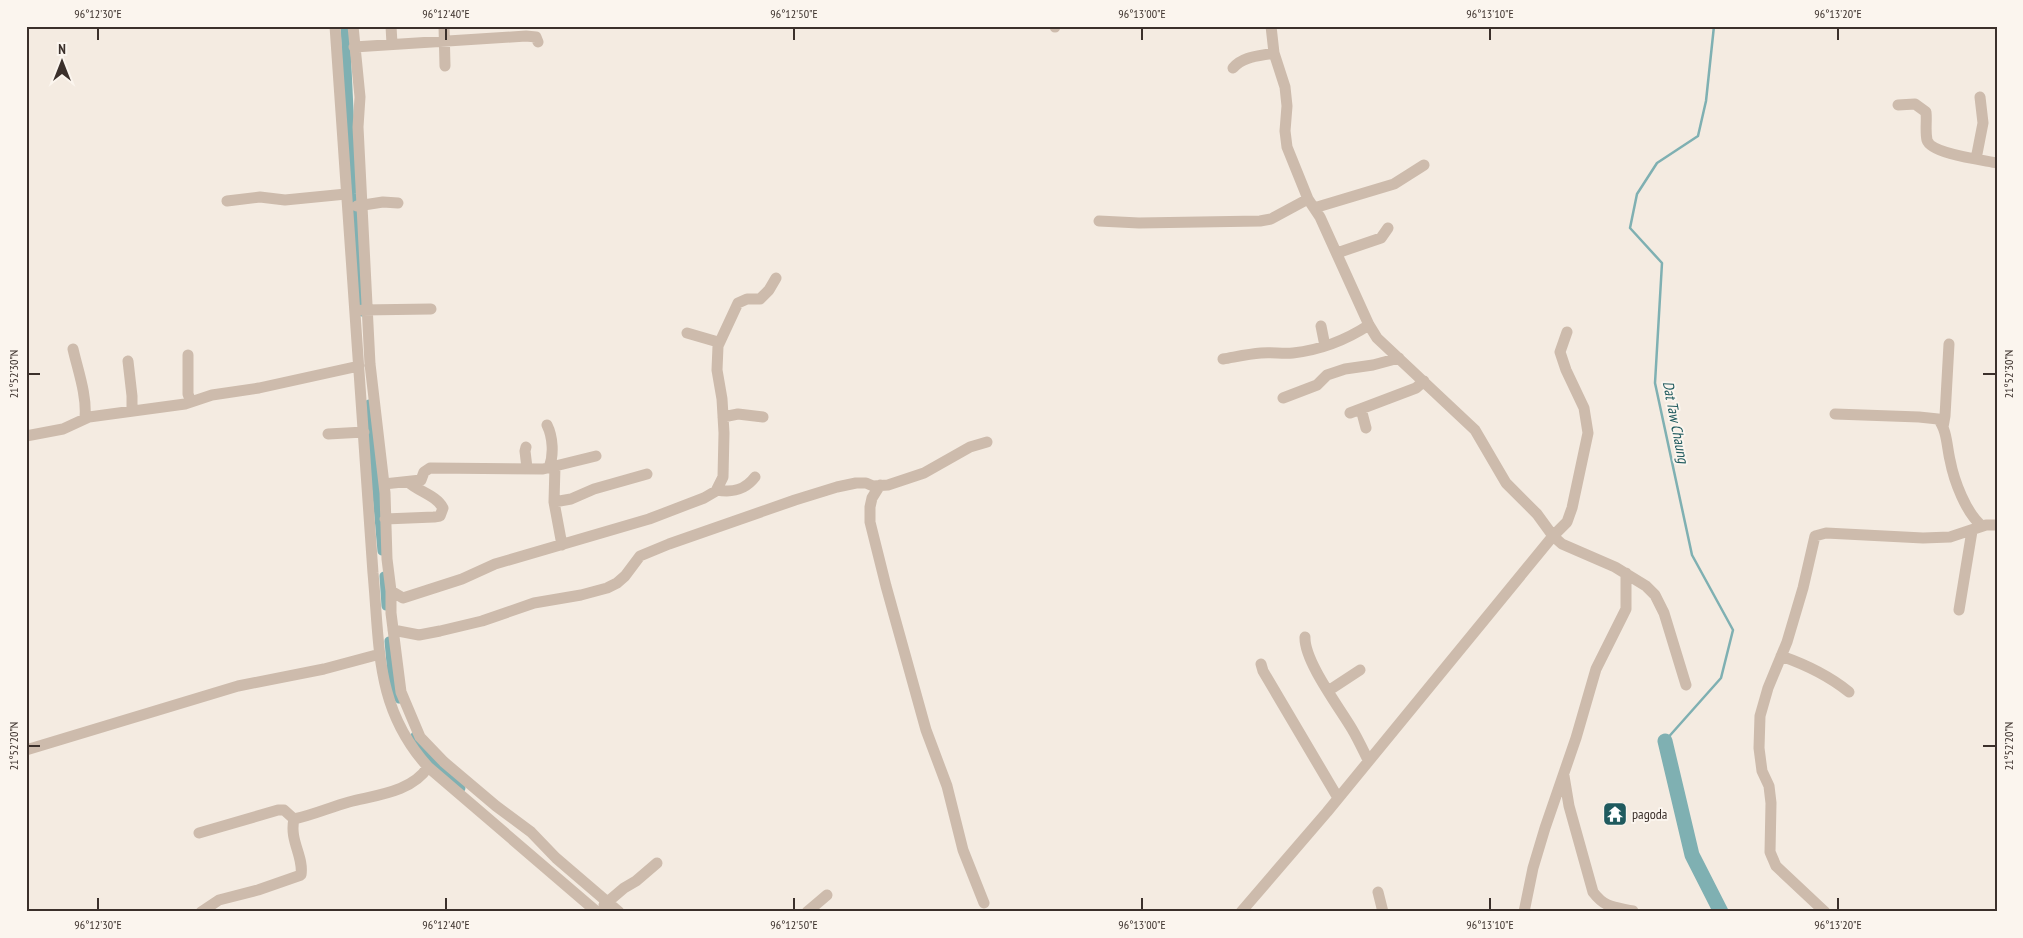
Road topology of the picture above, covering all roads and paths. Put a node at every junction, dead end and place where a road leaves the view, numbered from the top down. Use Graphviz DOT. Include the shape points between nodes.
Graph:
graph roads {
  1 [pos="335,26"];
  2 [pos="353,26"];
  3 [pos="391,26"];
  4 [pos="444,26"];
  5 [pos="1271,26"];
  6 [pos="444,41"];
  7 [pos="538,42"];
  8 [pos="392,44"];
  9 [pos="354,47"];
  10 [pos="1274,53"];
  11 [pos="445,66"];
  12 [pos="1233,68"];
  13 [pos="1980,97"];
  14 [pos="1898,105"];
  15 [pos="1976,158"];
  16 [pos="1997,163"];
  17 [pos="1424,165"];
  18 [pos="346,194"];
  19 [pos="227,201"];
  20 [pos="398,203"];
  21 [pos="1311,204"];
  22 [pos="354,206"];
  23 [pos="1099,220"];
  24 [pos="1388,228"];
  25 [pos="1337,253"];
  26 [pos="776,278"];
  27 [pos="431,309"];
  28 [pos="362,310"];
  29 [pos="1369,325"];
  30 [pos="1321,326"];
  31 [pos="1566,332"];
  32 [pos="687,333"];
  33 [pos="718,342"];
  34 [pos="1949,344"];
  35 [pos="1326,346"];
  36 [pos="73,349"];
  37 [pos="188,355"];
  38 [pos="1398,358"];
  39 [pos="1222,359"];
  40 [pos="128,362"];
  41 [pos="359,366"];
  42 [pos="1424,381"];
  43 [pos="1283,398"];
  44 [pos="191,402"];
  45 [pos="1361,409"];
  46 [pos="132,411"];
  47 [pos="1350,413"];
  48 [pos="1835,414"];
  49 [pos="723,417"];
  50 [pos="763,417"];
  51 [pos="85,418"];
  52 [pos="547,425"];
  53 [pos="1943,427"];
  54 [pos="1366,428"];
  55 [pos="364,432"];
  56 [pos="328,434"];
  57 [pos="26,436"];
  58 [pos="987,442"];
  59 [pos="524,449"];
  60 [pos="596,456"];
  61 [pos="552,467"];
  62 [pos="524,468"];
  63 [pos="647,474"];
  64 [pos="755,477"];
  65 [pos="408,482"];
  66 [pos="384,484"];
  67 [pos="880,485"];
  68 [pos="717,490"];
  69 [pos="554,502"];
  70 [pos="385,519"];
  71 [pos="1997,525"];
  72 [pos="1977,528"];
  73 [pos="1553,536"];
  74 [pos="562,545"];
  75 [pos="380,554"];
  76 [pos="1626,573"];
  77 [pos="391,591"];
  78 [pos="1959,610"];
  79 [pos="393,630"];
  80 [pos="1305,638"];
  81 [pos="380,654"];
  82 [pos="1781,656"];
  83 [pos="1261,664"];
  84 [pos="1360,670"];
  85 [pos="1686,685"];
  86 [pos="1328,691"];
  87 [pos="1849,692"];
  88 [pos="26,750"];
  89 [pos="1368,760"];
  90 [pos="428,767"];
  91 [pos="1564,774"];
  92 [pos="1338,798"];
  93 [pos="294,819"];
  94 [pos="199,833"];
  95 [pos="657,862"];
  96 [pos="1378,892"];
  97 [pos="827,895"];
  98 [pos="984,904"];
  99 [pos="602,907"];
  100 [pos="1633,911"];
  101 [pos="201,912"];
  102 [pos="619,912"];
  103 [pos="806,912"];
  104 [pos="1241,912"];
  105 [pos="1383,912"];
  106 [pos="1524,912"];
  107 [pos="1825,912"];
  1 -- 18 [label="street"];
  2 -- 9 [label="street"];
  3 -- 8 [label="street"];
  4 -- 6 [label="street"];
  5 -- 10 [label="street"];
  6 -- 7 [label="street" via="532,36"];
  6 -- 8 [label="street"];
  6 -- 11 [label="street"];
  8 -- 9 [label="street"];
  9 -- 22 [label="street" via="360,97"];
  10 -- 12 [label="street" via="1247,58"];
  10 -- 21 [label="street" via="1285,87 1287,147"];
  13 -- 15 [label="street" via="1983,123"];
  14 -- 15 [label="street" via="1915,104 1926,112 1930,145"];
  15 -- 16 [label="street"];
  17 -- 21 [label="street" via="1394,184"];
  18 -- 19 [label="street"];
  18 -- 22 [label="street"];
  20 -- 22 [label="street"];
  21 -- 23 [label="street" via="1271,220 1140,223"];
  21 -- 25 [label="street"];
  22 -- 28 [label="street"];
  24 -- 25 [label="street" via="1382,238"];
  25 -- 29 [label="street"];
  26 -- 33 [label="street" via="760,299 738,303"];
  27 -- 28 [label="street"];
  28 -- 41 [label="street"];
  28 -- 66 [label="street" via="378,415"];
  29 -- 35 [label="street"];
  29 -- 38 [label="street" via="1377,338"];
  30 -- 35 [label="street"];
  31 -- 73 [label="street" via="1560,352 1584,408 1588,433 1572,508 1566,522"];
  32 -- 33 [label="street"];
  33 -- 49 [label="street" via="717,370"];
  34 -- 53 [label="street"];
  35 -- 39 [label="street"];
  36 -- 51 [label="street" via="85,401"];
  37 -- 44 [label="street"];
  38 -- 42 [label="street"];
  38 -- 43 [label="street" via="1345,369 1327,376 1317,385"];
  40 -- 46 [label="street"];
  41 -- 44 [label="street"];
  41 -- 55 [label="street"];
  42 -- 45 [label="street" via="1416,388"];
  42 -- 73 [label="street" via="1475,430 1506,484 1537,514"];
  44 -- 46 [label="street"];
  45 -- 47 [label="street"];
  45 -- 54 [label="street"];
  46 -- 51 [label="street"];
  48 -- 53 [label="street" via="1934,418"];
  49 -- 50 [label="street" via="738,414"];
  49 -- 68 [label="street" via="724,477"];
  51 -- 57 [label="street" via="63,429"];
  52 -- 61 [label="street" via="553,440"];
  53 -- 72 [label="street" via="1958,488"];
  55 -- 56 [label="street"];
  55 -- 75 [label="street"];
  58 -- 67 [label="street" via="970,447 924,473"];
  59 -- 62 [label="street"];
  60 -- 61 [label="street"];
  61 -- 62 [label="street"];
  61 -- 69 [label="street"];
  62 -- 65 [label="street" via="430,468 420,480"];
  63 -- 69 [label="street"];
  64 -- 68 [label="street" via="742,489 730,492"];
  65 -- 66 [label="street"];
  65 -- 70 [label="street" via="440,502 442,513 434,517"];
  66 -- 70 [label="street"];
  67 -- 79 [label="street" via="856,483 837,487 669,544 640,556 625,576 607,588 534,603 440,631 419,634"];
  67 -- 98 [label="street" via="872,498 870,515 886,586 926,730 947,786 963,850"];
  68 -- 74 [label="street" via="649,518"];
  69 -- 74 [label="street"];
  70 -- 75 [label="street"];
  71 -- 72 [label="street"];
  72 -- 78 [label="street"];
  72 -- 82 [label="street" via="1950,538 1818,534 1812,543 1803,588"];
  73 -- 76 [label="street" via="1562,544"];
  73 -- 89 [label="street"];
  74 -- 77 [label="street" via="495,564 403,598"];
  75 -- 77 [label="street"];
  75 -- 81 [label="street"];
  76 -- 85 [label="street" via="1646,586 1660,602"];
  76 -- 91 [label="street" via="1626,609 1596,669"];
  77 -- 79 [label="street"];
  79 -- 99 [label="street" via="401,692 420,737 444,762 531,832"];
  80 -- 86 [label="street" via="1308,654"];
  81 -- 88 [label="street" via="238,686"];
  81 -- 90 [label="street" via="385,688 395,718 410,746"];
  82 -- 87 [label="street" via="1832,678"];
  82 -- 107 [label="street" via="1760,716 1759,748 1771,802 1770,852 1776,866"];
  83 -- 92 [label="street"];
  84 -- 86 [label="street"];
  86 -- 89 [label="street"];
  89 -- 92 [label="street"];
  90 -- 93 [label="street" via="417,780 404,787"];
  90 -- 99 [label="street"];
  91 -- 100 [label="street" via="1569,806 1593,892 1600,902"];
  91 -- 106 [label="street" via="1538,852"];
  92 -- 104 [label="street"];
  93 -- 94 [label="street" via="284,810 278,810"];
  93 -- 101 [label="street" via="292,826 300,875 219,900"];
  95 -- 99 [label="street"];
  96 -- 105 [label="street"];
  97 -- 103 [label="street"];
  99 -- 102 [label="street"];
}
